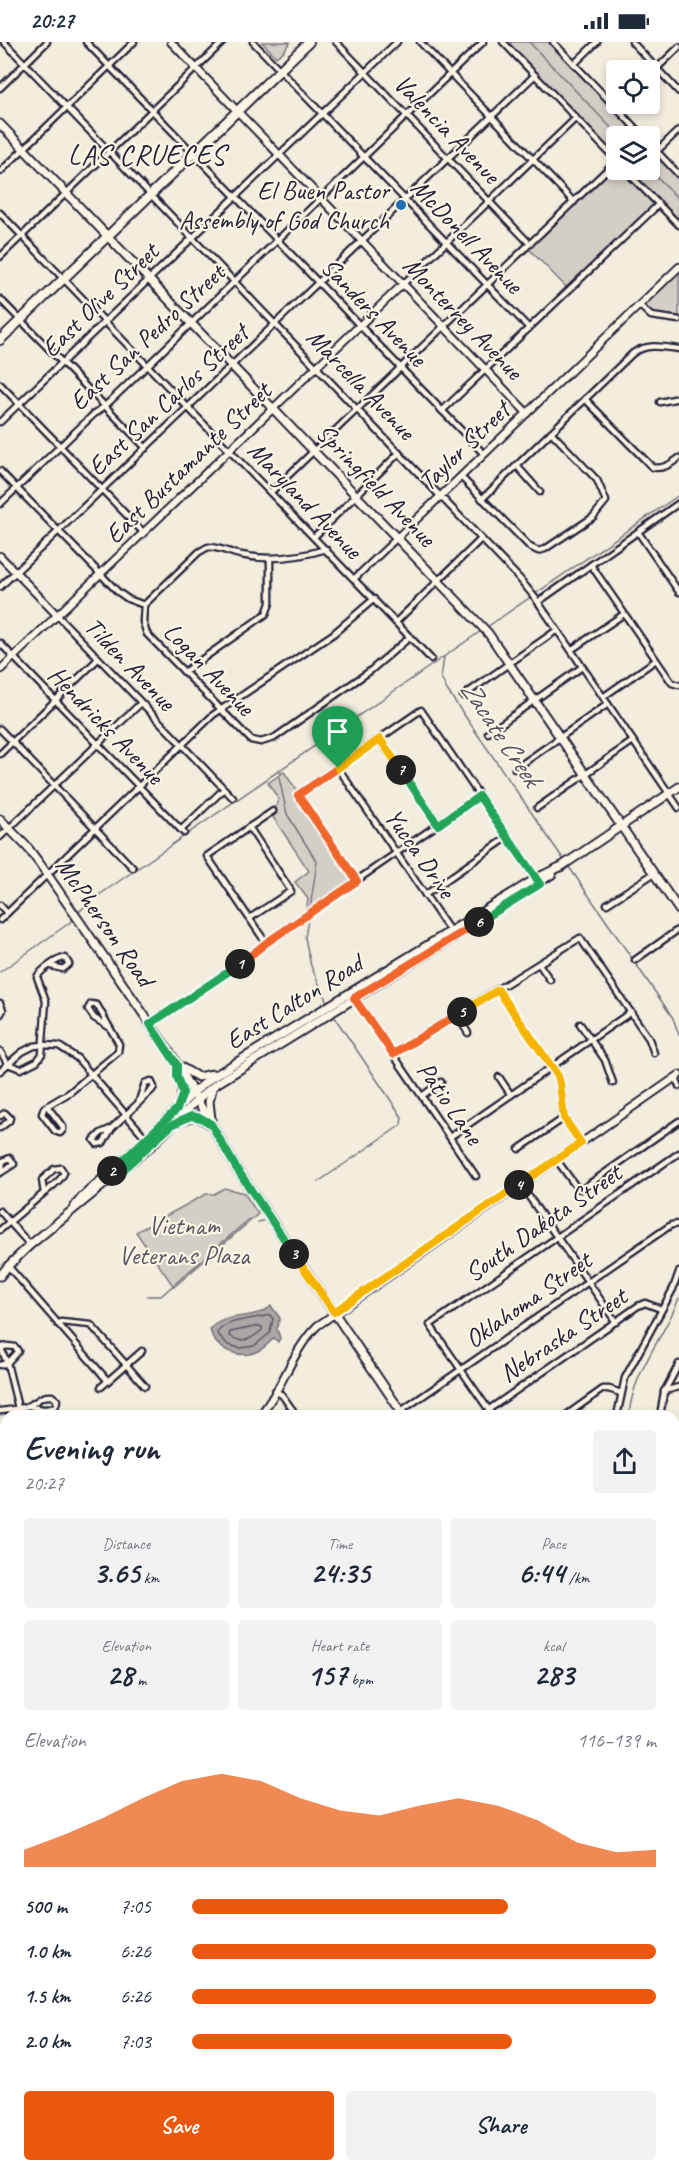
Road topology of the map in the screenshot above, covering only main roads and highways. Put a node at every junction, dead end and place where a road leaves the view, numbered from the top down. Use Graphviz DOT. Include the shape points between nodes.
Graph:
graph roads {
  1 [pos="309,42"];
  2 [pos="0,124"];
  3 [pos="107,237"];
  4 [pos="0,340"];
  5 [pos="679,787"];
  6 [pos="0,819"];
  7 [pos="622,826"];
  8 [pos="679,910"];
  9 [pos="268,1047"];
  10 [pos="253,1052"];
  11 [pos="253,1061"];
  12 [pos="177,1065"];
  13 [pos="223,1071"];
  14 [pos="216,1084"];
  15 [pos="196,1096"];
  16 [pos="177,1109"];
  17 [pos="211,1124"];
  18 [pos="172,1125"];
  19 [pos="149,1142"];
  20 [pos="4,1267"];
  21 [pos="0,1276"];
  22 [pos="400,1410"];
  1 -- 3 [label="main road"];
  2 -- 3 [label="main road, Springfield Avenue"];
  3 -- 4 [label="main road"];
  3 -- 7 [label="main road, Springfield Avenue" via="482,626"];
  5 -- 7 [label="main road, East Calton Road"];
  6 -- 12 [label="main road, McPherson Road" via="47,874"];
  7 -- 8 [label="main road, Springfield Avenue"];
  7 -- 9 [label="main road, East Calton Road" via="562,867"];
  9 -- 10 [label="main road, East Calton Road"];
  9 -- 11 [label="main road, East Calton Road"];
  10 -- 11 [label="main road"];
  10 -- 13 [label="main road, East Calton Road"];
  11 -- 14 [label="main road, East Calton Road"];
  12 -- 13 [label="main road" via="198,1077"];
  12 -- 15 [label="main road, McPherson Road"];
  12 -- 16 [label="main road" via="183,1093"];
  13 -- 15 [label="main road, East Calton Road"];
  14 -- 15 [label="main road, East Calton Road"];
  14 -- 17 [label="main road" via="209,1096"];
  15 -- 16 [label="main road, East Calton Road"];
  15 -- 17 [label="main road, McPherson Road"];
  15 -- 18 [label="main road, East Calton Road"];
  16 -- 19 [label="main road, East Calton Road"];
  17 -- 18 [label="main road" via="191,1116"];
  17 -- 22 [label="main road, McPherson Road" via="235,1166"];
  18 -- 19 [label="main road, East Calton Road"];
  19 -- 20 [label="main road, East Calton Road"];
  20 -- 21 [label="main road, East Calton Road"];
}
